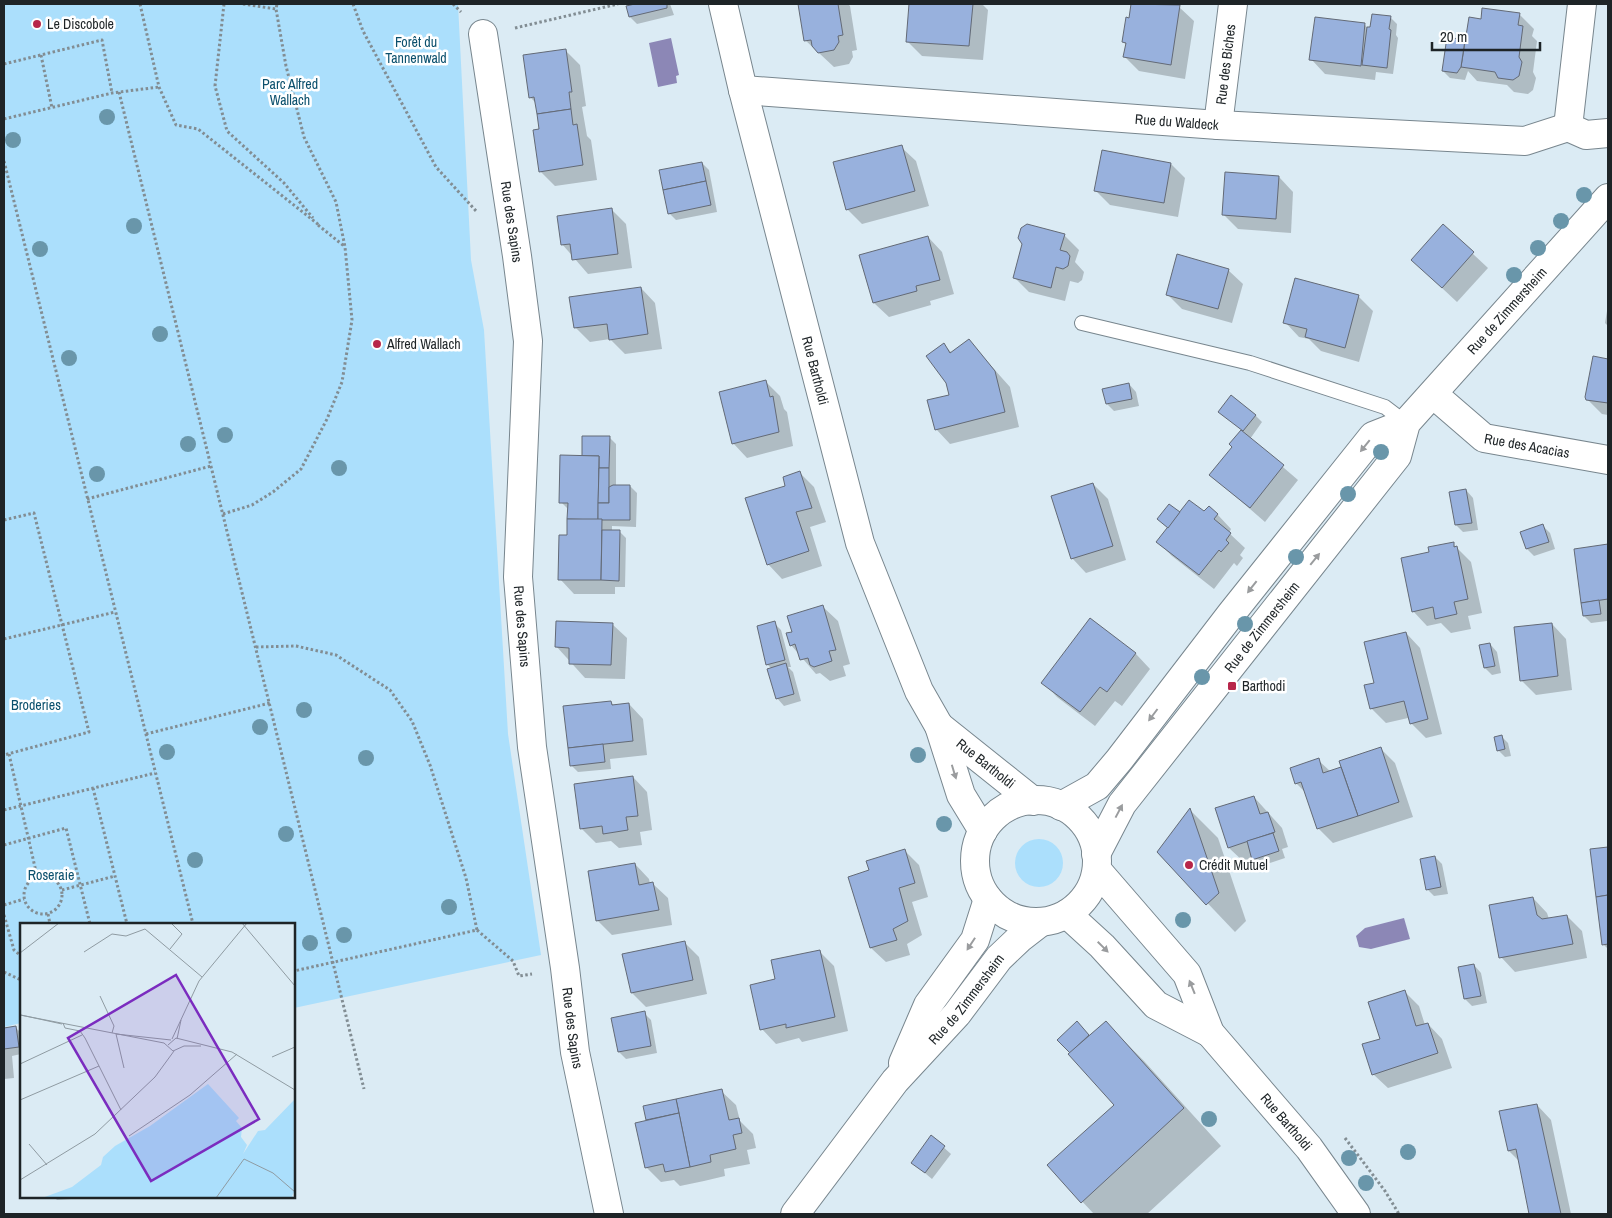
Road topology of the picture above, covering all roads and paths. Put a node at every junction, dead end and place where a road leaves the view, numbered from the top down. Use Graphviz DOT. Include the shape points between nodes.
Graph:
graph roads {
  1 [pos="140,4"];
  2 [pos="224,4"];
  3 [pos="243,4"];
  4 [pos="277,4"];
  5 [pos="353,4"];
  6 [pos="618,4"];
  7 [pos="723,4"];
  8 [pos="1233,4"];
  9 [pos="1582,4"];
  10 [pos="276,9"];
  11 [pos="511,29"];
  12 [pos="482,34"];
  13 [pos="41,55"];
  14 [pos="4,64"];
  15 [pos="159,87"];
  16 [pos="743,90"];
  17 [pos="118,92"];
  18 [pos="112,93"];
  19 [pos="52,108"];
  20 [pos="4,119"];
  21 [pos="1218,125"];
  22 [pos="1568,127"];
  23 [pos="1608,133"];
  24 [pos="4,161"];
  25 [pos="1608,198"];
  26 [pos="480,215"];
  27 [pos="319,225"];
  28 [pos="345,247"];
  29 [pos="1082,323"];
  30 [pos="1433,394"];
  31 [pos="1406,423"];
  32 [pos="1608,460"];
  33 [pos="211,466"];
  34 [pos="87,499"];
  35 [pos="223,514"];
  36 [pos="4,520"];
  37 [pos="115,612"];
  38 [pos="62,624"];
  39 [pos="4,639"];
  40 [pos="256,647"];
  41 [pos="270,703"];
  42 [pos="939,726"];
  43 [pos="146,734"];
  44 [pos="9,754"];
  45 [pos="4,755"];
  46 [pos="155,773"];
  47 [pos="93,788"];
  48 [pos="1033,801"];
  49 [pos="21,806"];
  50 [pos="1061,806"];
  51 [pos="4,810"];
  52 [pos="983,831"];
  53 [pos="29,839"];
  54 [pos="4,845"];
  55 [pos="1096,862"];
  56 [pos="37,876"];
  57 [pos="115,876"];
  58 [pos="81,885"];
  59 [pos="62,890"];
  60 [pos="24,899"];
  61 [pos="988,899"];
  62 [pos="4,904"];
  63 [pos="48,914"];
  64 [pos="1067,914"];
  65 [pos="4,915"];
  66 [pos="1041,922"];
  67 [pos="50,923"];
  68 [pos="90,923"];
  69 [pos="128,923"];
  70 [pos="192,923"];
  71 [pos="477,930"];
  72 [pos="20,955"];
  73 [pos="334,962"];
  74 [pos="565,968"];
  75 [pos="295,971"];
  76 [pos="4,972"];
  77 [pos="20,980"];
  78 [pos="1210,1032"];
  79 [pos="895,1081"];
  80 [pos="364,1089"];
  81 [pos="608,1214"];
  82 [pos="795,1214"];
  83 [pos="1356,1214"];
  1 -- 15 [label="path"];
  2 -- 27 [label="path" via="215,86 227,131 284,183"];
  3 -- 10 [label="path"];
  4 -- 10 [label="path"];
  5 -- 26 [label="path" via="363,30 436,167"];
  6 -- 11 [label="path"];
  7 -- 16 [label="street, Rue Bartholdi"];
  8 -- 21 [label="street, Rue des Biches"];
  9 -- 22 [label="street"];
  10 -- 28 [label="path" via="304,137 336,202"];
  12 -- 74 [label="street, Rue des Sapins" via="528,341 518,577 532,747"];
  13 -- 14 [label="path"];
  13 -- 18 [label="path" via="102,40"];
  13 -- 19 [label="path"];
  15 -- 17 [label="path"];
  15 -- 27 [label="path" via="176,125 198,129"];
  16 -- 21 [label="street, Rue du Waldeck"];
  16 -- 42 [label="street, Rue Bartholdi" via="860,543 901,650"];
  17 -- 18 [label="path"];
  17 -- 33 [label="path"];
  18 -- 19 [label="path"];
  19 -- 20 [label="path"];
  21 -- 22 [label="street, Rue du Waldeck" via="1525,142"];
  22 -- 23 [label="street" via="1586,135"];
  24 -- 34 [label="path"];
  25 -- 30 [label="street, Rue de Zimmersheim"];
  27 -- 28 [label="path"];
  28 -- 35 [label="path" via="352,320 342,382 327,418 301,469 252,505"];
  29 -- 31 [label="lane" via="1250,363 1386,407"];
  30 -- 31 [label="street, Rue de Zimmersheim"];
  30 -- 32 [label="street, Rue des Acacias" via="1484,438"];
  31 -- 50 [label="street, Rue de Zimmersheim, one-way" via="1373,436 1120,760 1097,786"];
  55 -- 31 [label="street, Rue de Zimmersheim, one-way" via="1122,804 1397,456"];
  33 -- 34 [label="path"];
  33 -- 35 [label="path"];
  34 -- 37 [label="path"];
  35 -- 40 [label="path"];
  36 -- 38 [label="path" via="34,513"];
  37 -- 38 [label="path"];
  37 -- 43 [label="path"];
  38 -- 39 [label="path"];
  38 -- 44 [label="path" via="89,732"];
  40 -- 41 [label="path"];
  40 -- 71 [label="path" via="296,646 336,655 390,690 412,721 430,765 466,878"];
  41 -- 43 [label="path"];
  41 -- 73 [label="path"];
  42 -- 48 [label="street, Rue Bartholdi"];
  42 -- 52 [label="street, Rue Bartholdi, one-way" via="961,795"];
  43 -- 46 [label="path"];
  44 -- 45 [label="path"];
  44 -- 49 [label="path"];
  46 -- 47 [label="path"];
  46 -- 70 [label="path"];
  47 -- 49 [label="path"];
  47 -- 57 [label="path"];
  48 -- 50 [label="street"];
  48 -- 52 [label="street" via="1006,808"];
  49 -- 51 [label="path"];
  49 -- 53 [label="path"];
  50 -- 55 [label="street" via="1074,813 1085,825 1092,838"];
  52 -- 61 [label="street" via="976,848 975,866 979,883"];
  53 -- 54 [label="path"];
  53 -- 56 [label="path"];
  53 -- 58 [label="path" via="66,828"];
  55 -- 64 [label="street" via="1092,884 1082,901"];
  78 -- 55 [label="street, Rue Bartholdi, one-way" via="1187,974"];
  56 -- 59 [label="path" via="54,879"];
  56 -- 60 [label="path" via="24,888"];
  57 -- 58 [label="path"];
  57 -- 69 [label="path"];
  58 -- 59 [label="path"];
  58 -- 68 [label="path"];
  59 -- 63 [label="path" via="61,901"];
  60 -- 62 [label="path"];
  60 -- 63 [label="path" via="30,910"];
  61 -- 66 [label="street" via="1013,918"];
  61 -- 79 [label="street, Rue de Zimmersheim, one-way" via="975,940 928,1005"];
  63 -- 67 [label="path"];
  64 -- 66 [label="street"];
  64 -- 78 [label="street, Rue Bartholdi, one-way" via="1102,946 1156,1005"];
  65 -- 72 [label="path" via="14,950"];
  66 -- 79 [label="street, Rue de Zimmersheim" via="999,958 957,1014"];
  71 -- 73 [label="path"];
  71 -- 74 [label="path" via="513,961 519,976"];
  73 -- 75 [label="path"];
  73 -- 80 [label="path"];
  74 -- 81 [label="street, Rue des Sapins" via="575,1052"];
  76 -- 77 [label="path"];
  78 -- 83 [label="street, Rue Bartholdi" via="1309,1148"];
  79 -- 82 [label="street, Rue de Zimmersheim"];
}
